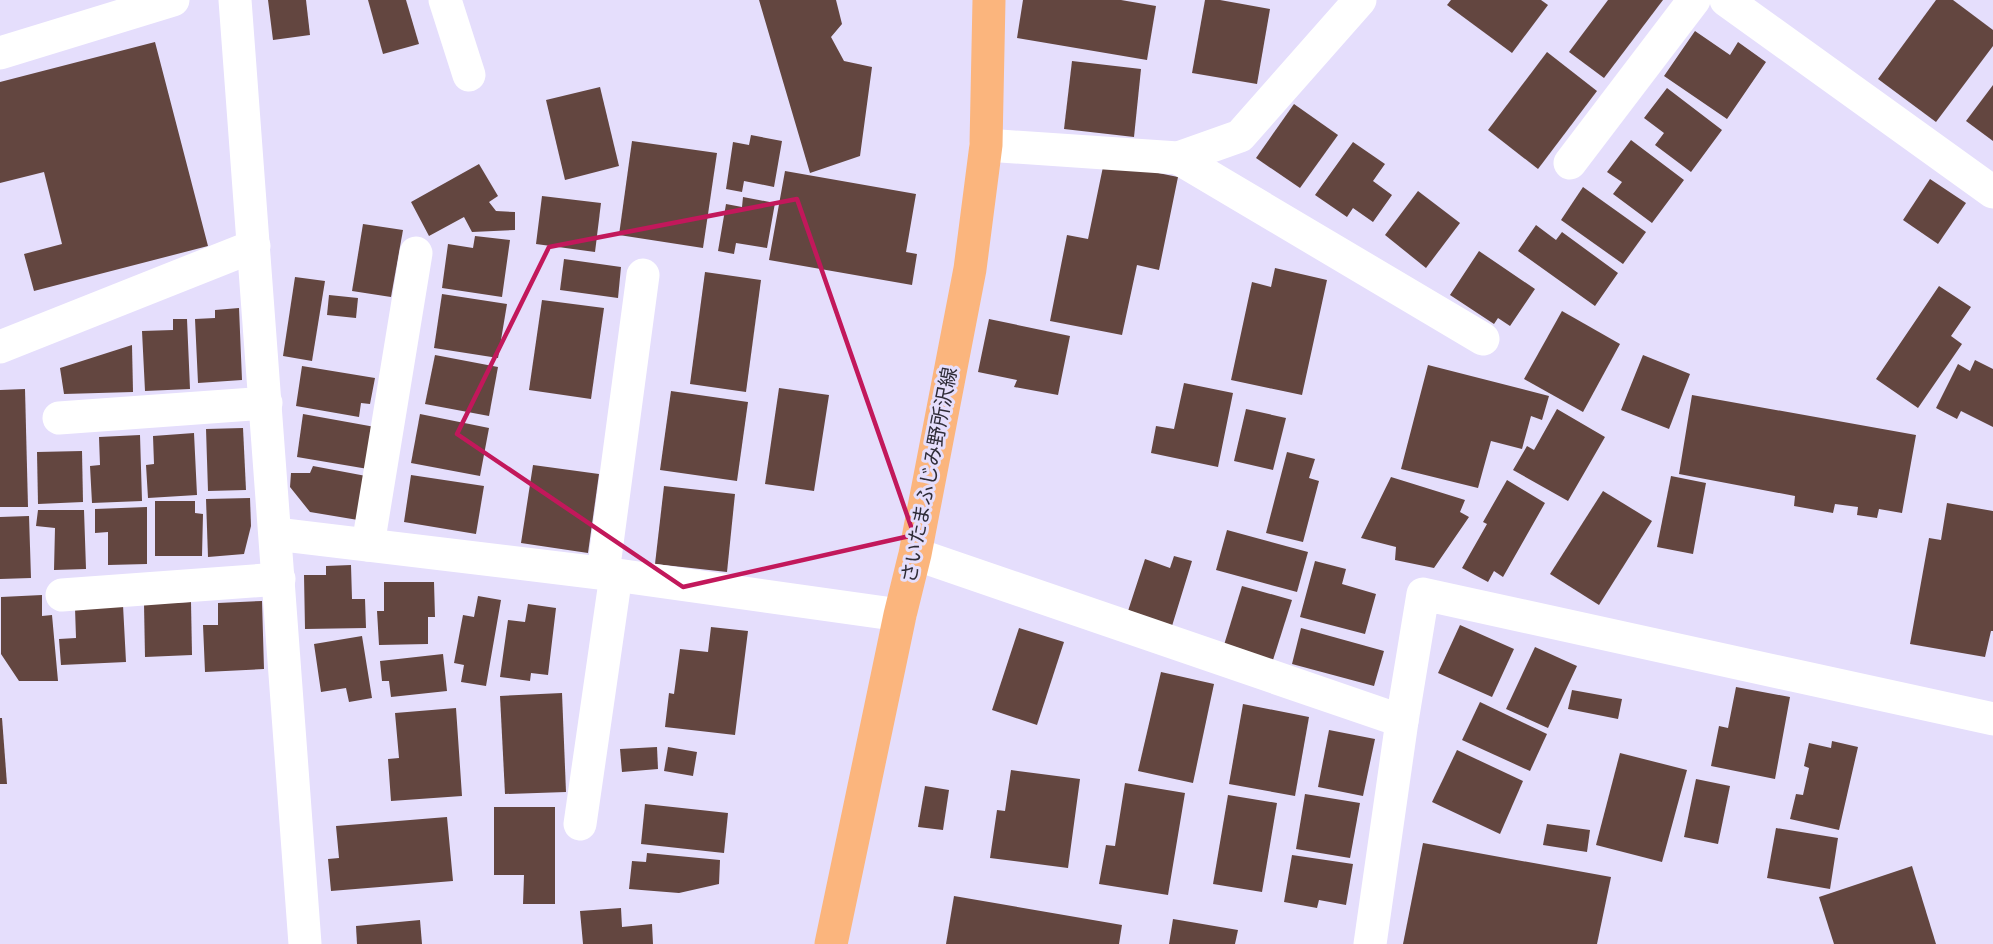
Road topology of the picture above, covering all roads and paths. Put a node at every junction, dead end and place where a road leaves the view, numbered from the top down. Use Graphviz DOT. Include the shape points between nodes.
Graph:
graph roads {
  1 [pos="173,0"];
  2 [pos="235,0"];
  3 [pos="445,0"];
  4 [pos="989,0"];
  5 [pos="1360,0"];
  6 [pos="1694,0"];
  7 [pos="1726,0"];
  8 [pos="0,52"];
  9 [pos="469,75"];
  10 [pos="986,145"];
  11 [pos="1178,158"];
  12 [pos="1570,162"];
  13 [pos="1993,192"];
  14 [pos="254,246"];
  15 [pos="416,253"];
  16 [pos="643,275"];
  17 [pos="1483,339"];
  18 [pos="0,348"];
  19 [pos="266,403"];
  20 [pos="59,418"];
  21 [pos="276,534"];
  22 [pos="368,545"];
  23 [pos="915,554"];
  24 [pos="609,574"];
  25 [pos="279,579"];
  26 [pos="62,595"];
  27 [pos="900,615"];
  28 [pos="1993,719"];
  29 [pos="1402,720"];
  30 [pos="580,824"];
  31 [pos="305,944"];
  32 [pos="831,944"];
  33 [pos="1370,944"];
  1 -- 8 [label="street"];
  2 -- 14 [label="street"];
  3 -- 9 [label="street"];
  4 -- 10 [label="main road, さいたまふじみ野所沢線"];
  5 -- 11 [label="street" via="1240,136"];
  6 -- 12 [label="street"];
  7 -- 13 [label="street"];
  10 -- 11 [label="street"];
  10 -- 23 [label="main road, さいたまふじみ野所沢線" via="970,269"];
  11 -- 17 [label="street"];
  14 -- 18 [label="street"];
  14 -- 19 [label="street"];
  15 -- 22 [label="street"];
  16 -- 24 [label="street"];
  19 -- 20 [label="street"];
  19 -- 21 [label="street"];
  21 -- 22 [label="street"];
  21 -- 25 [label="street"];
  22 -- 24 [label="street"];
  23 -- 27 [label="main road, さいたまふじみ野所沢線"];
  23 -- 29 [label="street"];
  24 -- 27 [label="street"];
  24 -- 30 [label="street"];
  25 -- 26 [label="street"];
  25 -- 31 [label="street"];
  27 -- 32 [label="main road, さいたまふじみ野所沢線"];
  28 -- 29 [label="street" via="1423,594"];
  29 -- 33 [label="street"];
}
